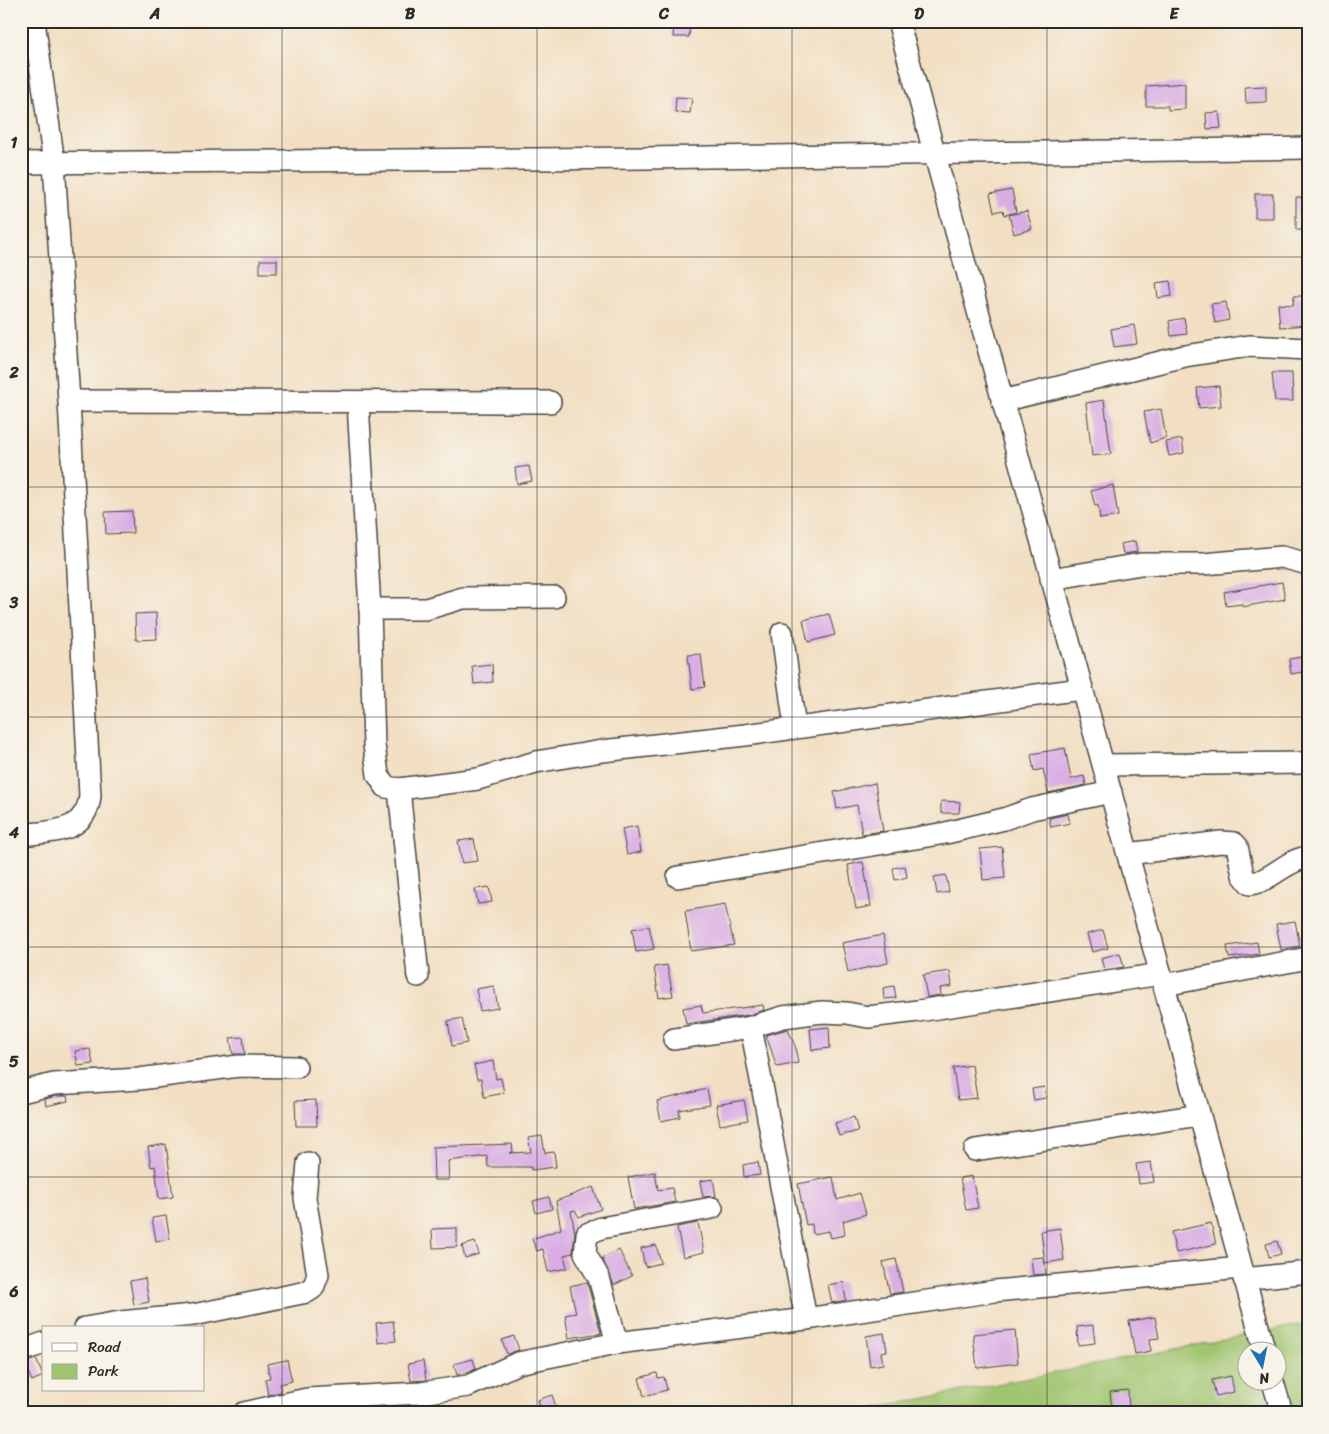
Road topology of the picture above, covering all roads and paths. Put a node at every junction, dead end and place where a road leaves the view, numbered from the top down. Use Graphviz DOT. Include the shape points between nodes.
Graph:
graph roads {
  1 [pos="34,21"];
  2 [pos="898,21"];
  3 [pos="1308,148"];
  4 [pos="934,154"];
  5 [pos="21,163"];
  6 [pos="54,163"];
  7 [pos="1308,349"];
  8 [pos="70,401"];
  9 [pos="1002,401"];
  10 [pos="550,402"];
  11 [pos="358,403"];
  12 [pos="1308,564"];
  13 [pos="1051,579"];
  14 [pos="554,597"];
  15 [pos="370,609"];
  16 [pos="782,632"];
  17 [pos="1081,689"];
  18 [pos="795,728"];
  19 [pos="1308,762"];
  20 [pos="1104,765"];
  21 [pos="399,789"];
  22 [pos="1111,792"];
  23 [pos="21,835"];
  24 [pos="1128,854"];
  25 [pos="1308,857"];
  26 [pos="678,877"];
  27 [pos="1308,958"];
  28 [pos="418,976"];
  29 [pos="1163,979"];
  30 [pos="751,1027"];
  31 [pos="674,1038"];
  32 [pos="296,1068"];
  33 [pos="21,1092"];
  34 [pos="1200,1115"];
  35 [pos="975,1150"];
  36 [pos="308,1163"];
  37 [pos="712,1208"];
  38 [pos="1308,1272"];
  39 [pos="1243,1274"];
  40 [pos="806,1320"];
  41 [pos="97,1326"];
  42 [pos="1262,1342"];
  43 [pos="617,1343"];
  44 [pos="42,1344"];
  45 [pos="21,1351"];
  46 [pos="1276,1392"];
  47 [pos="244,1413"];
  48 [pos="1282,1413"];
  1 -- 6 [label="street"];
  2 -- 4 [label="street"];
  3 -- 4 [label="street"];
  4 -- 6 [label="street"];
  4 -- 9 [label="street"];
  5 -- 6 [label="street"];
  6 -- 8 [label="street"];
  7 -- 9 [label="street" via="1249,346 1185,356"];
  8 -- 11 [label="street"];
  8 -- 23 [label="street" via="89,806 83,819 70,827"];
  9 -- 13 [label="street"];
  10 -- 11 [label="street"];
  11 -- 15 [label="street"];
  12 -- 13 [label="street" via="1282,557 1204,564 1141,564"];
  13 -- 17 [label="street"];
  14 -- 15 [label="street" via="463,598 426,609"];
  15 -- 21 [label="street" via="374,745 378,775 386,787"];
  16 -- 18 [label="street"];
  17 -- 18 [label="street"];
  17 -- 20 [label="street"];
  18 -- 21 [label="street" via="602,751 536,762 478,779"];
  19 -- 20 [label="street"];
  20 -- 22 [label="street"];
  21 -- 28 [label="street"];
  22 -- 24 [label="street"];
  22 -- 26 [label="street" via="1032,809 1004,820 946,833"];
  24 -- 25 [label="street" via="1212,842 1234,843 1243,875 1250,884 1261,881 1294,860"];
  24 -- 29 [label="street"];
  27 -- 29 [label="street"];
  29 -- 30 [label="street" via="918,1012 868,1016 822,1012 783,1017"];
  29 -- 34 [label="street"];
  30 -- 31 [label="street"];
  30 -- 40 [label="street"];
  32 -- 33 [label="street" via="239,1066 139,1079 54,1084"];
  34 -- 35 [label="street"];
  34 -- 39 [label="street"];
  36 -- 41 [label="street" via="305,1198 318,1275 308,1292 193,1315"];
  37 -- 43 [label="street" via="601,1228 587,1234 586,1253 599,1278"];
  38 -- 39 [label="street"];
  39 -- 40 [label="street" via="995,1291"];
  39 -- 42 [label="street"];
  40 -- 43 [label="street"];
  43 -- 47 [label="street" via="518,1363 468,1386 421,1393 307,1399"];
  44 -- 45 [label="street"];
  46 -- 48 [label="street"];
}
